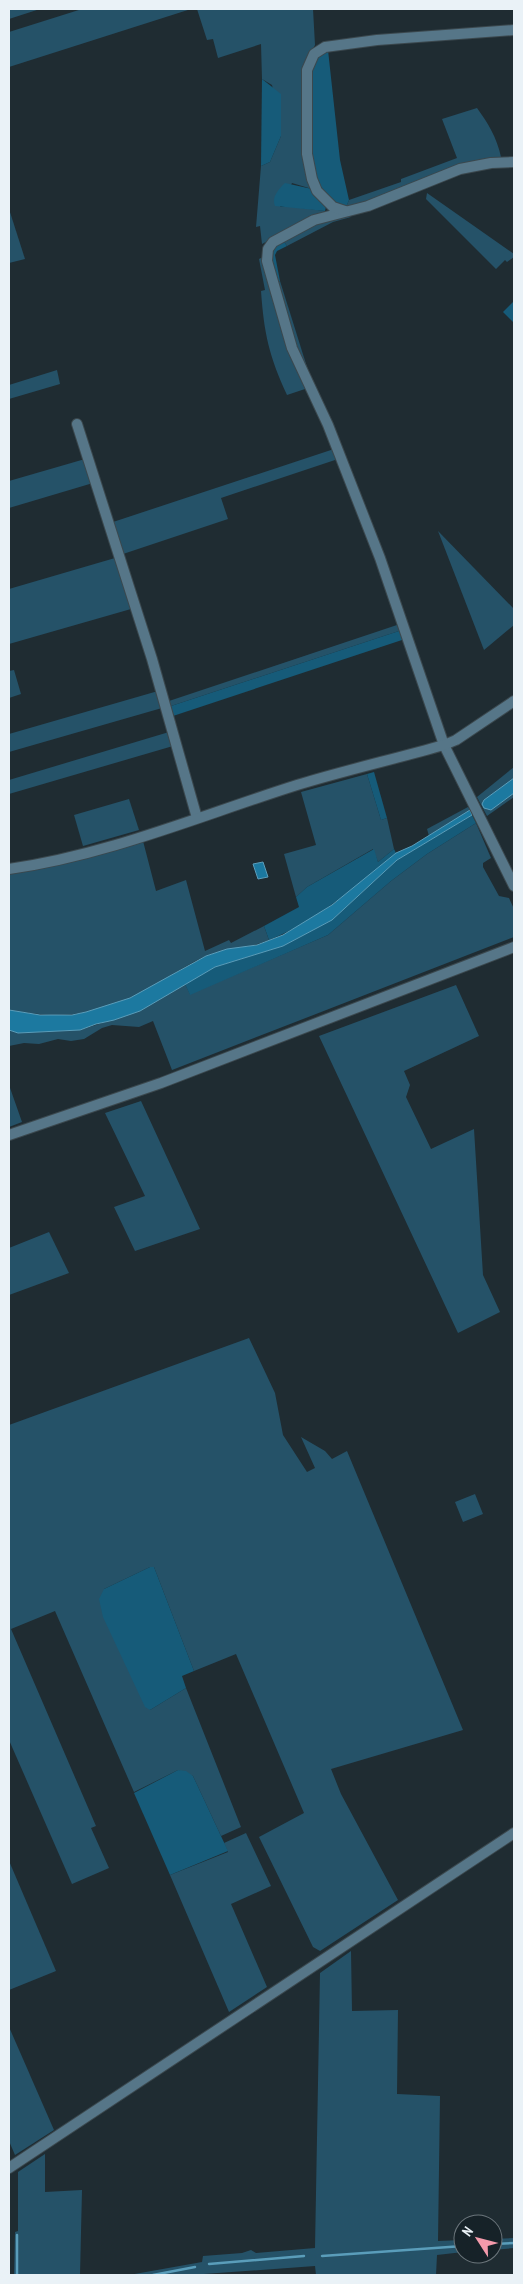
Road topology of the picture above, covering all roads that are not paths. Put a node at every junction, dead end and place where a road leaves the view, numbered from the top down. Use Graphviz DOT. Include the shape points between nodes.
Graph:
graph roads {
  1 [pos="514,30"];
  2 [pos="514,162"];
  3 [pos="346,211"];
  4 [pos="77,424"];
  5 [pos="514,701"];
  6 [pos="444,746"];
  7 [pos="198,818"];
  8 [pos="9,869"];
  9 [pos="514,886"];
  10 [pos="514,947"];
  11 [pos="9,1135"];
  12 [pos="514,1833"];
  13 [pos="9,2168"];
  1 -- 3 [label="street" via="378,40 325,47 314,54 307,70 307,154 312,179 317,191 333,207"];
  2 -- 3 [label="street" via="460,169 390,199"];
  3 -- 6 [label="street" via="314,220 273,242 268,249 269,272 292,348 328,425 394,592"];
  4 -- 7 [label="street" via="152,659"];
  5 -- 6 [label="street"];
  6 -- 7 [label="street" via="299,784"];
  6 -- 9 [label="street"];
  7 -- 8 [label="street" via="65,858"];
  10 -- 11 [label="street" via="160,1083"];
  12 -- 13 [label="street"];
}
